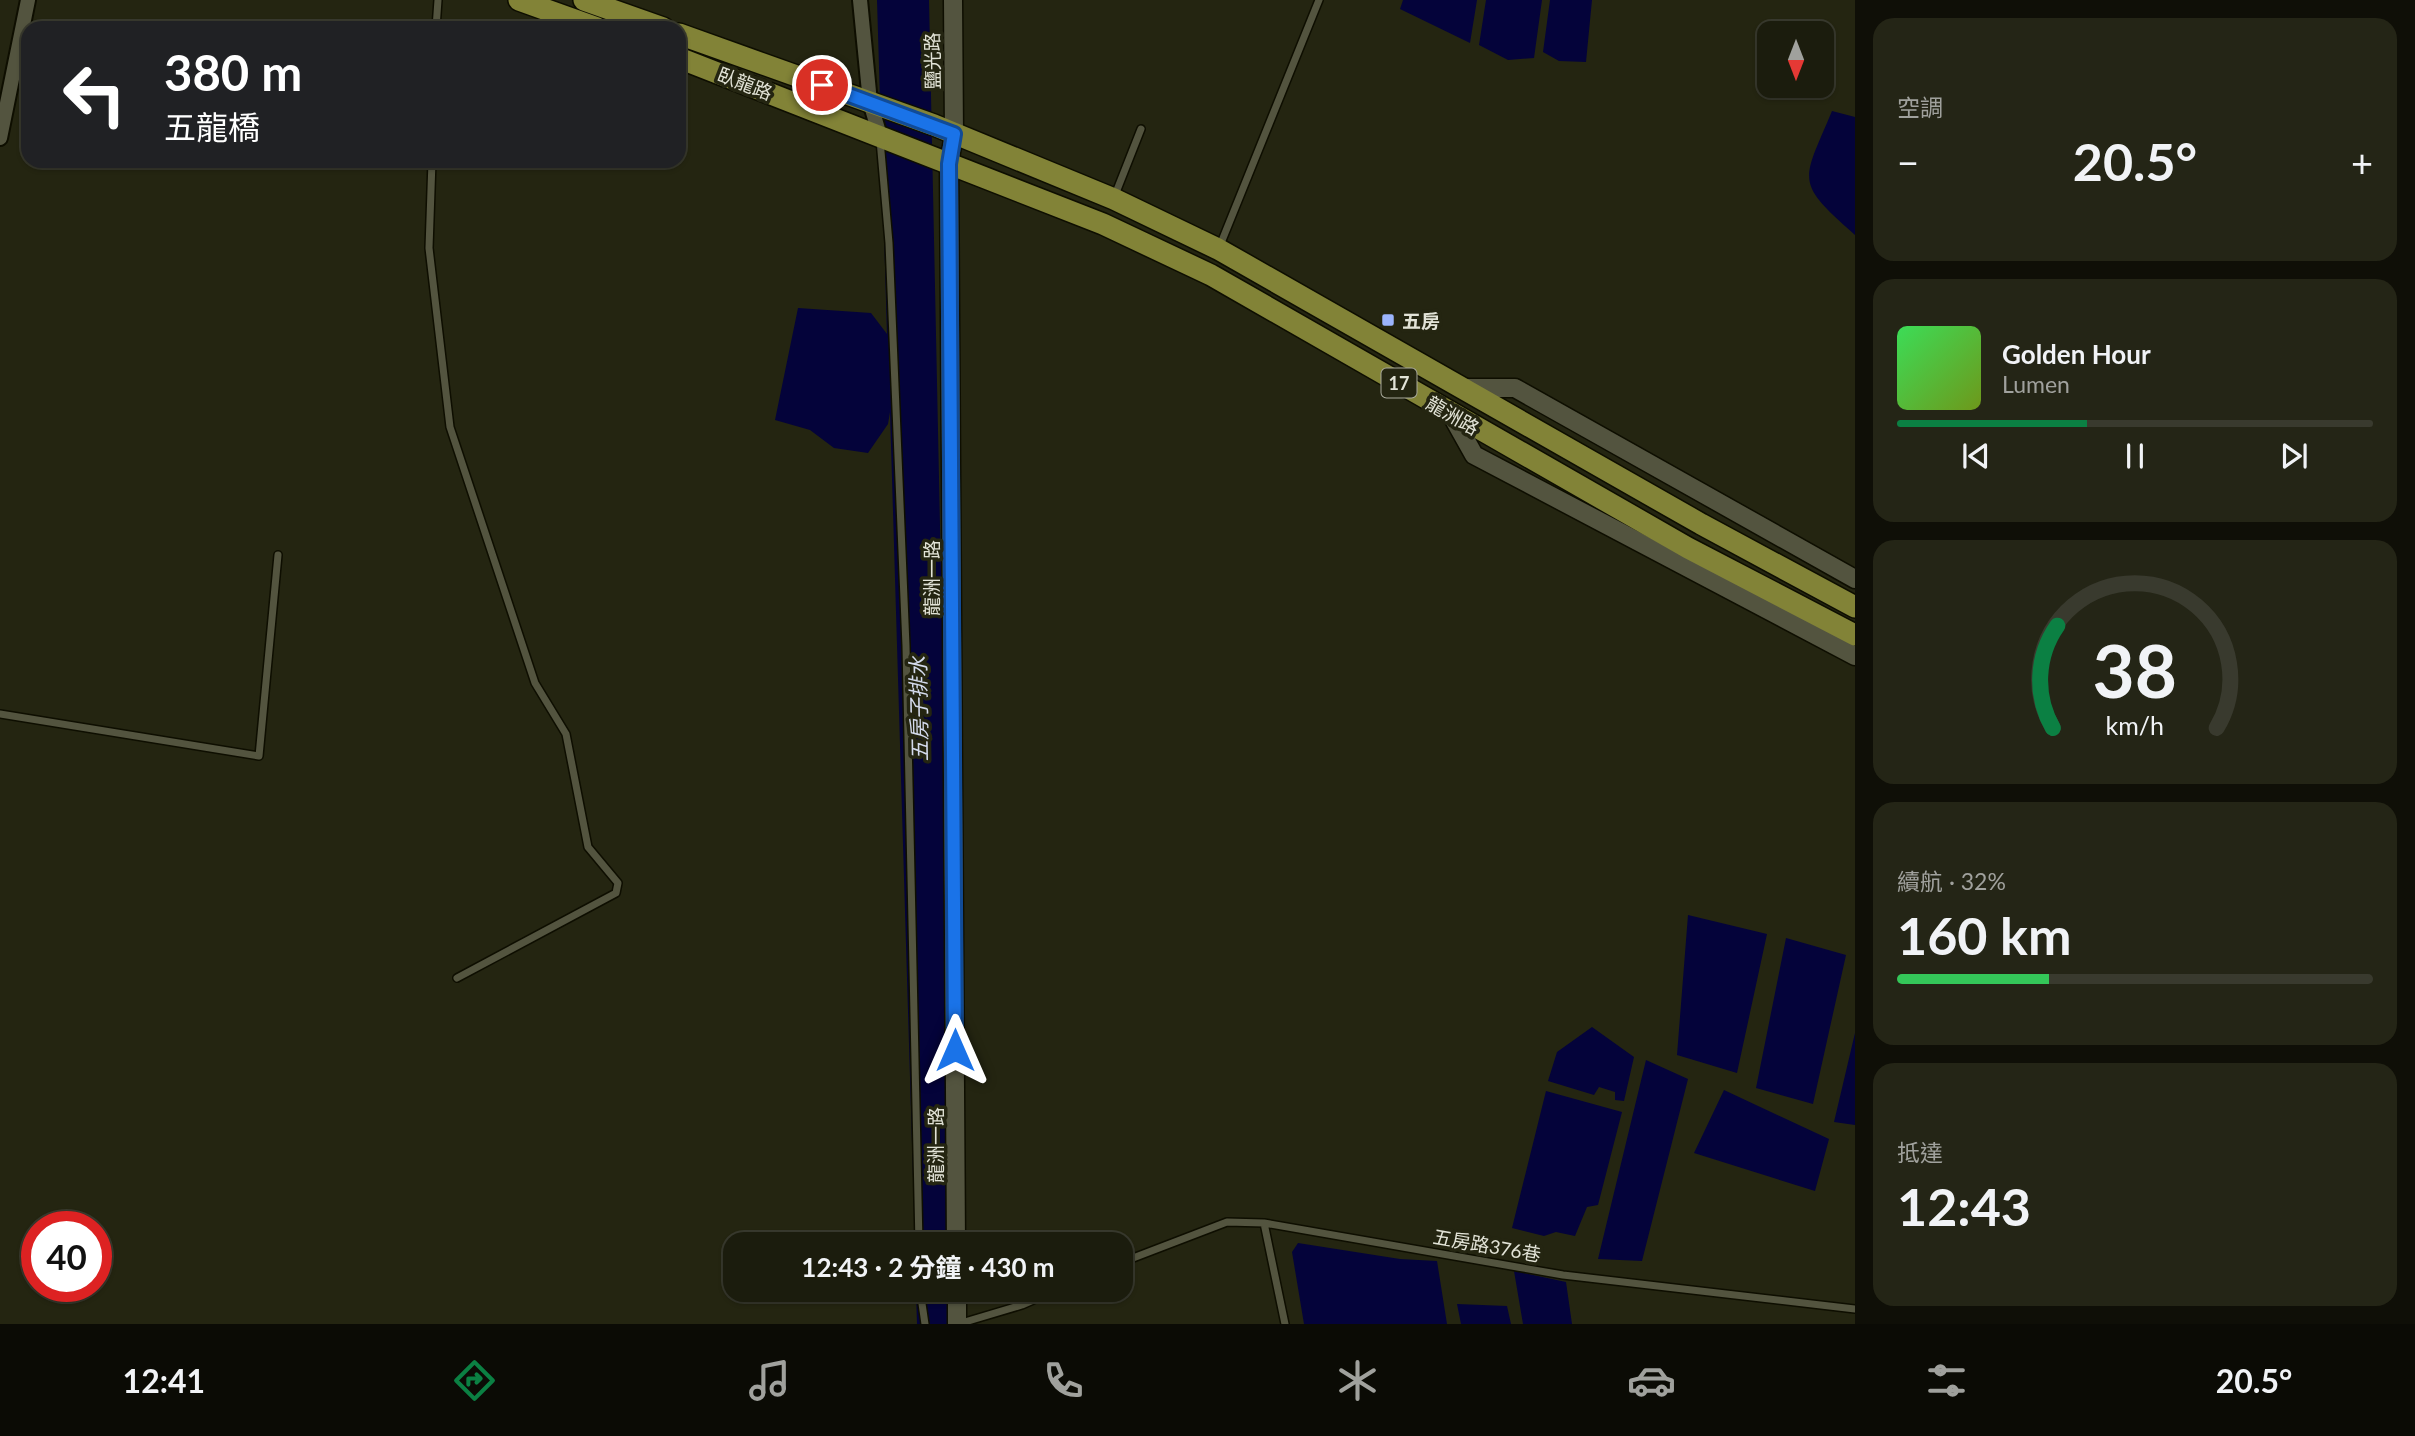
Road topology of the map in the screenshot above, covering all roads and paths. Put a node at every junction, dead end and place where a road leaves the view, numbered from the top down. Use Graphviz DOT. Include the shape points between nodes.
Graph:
graph roads {
  1 [pos="28,0"];
  2 [pos="438,0"];
  3 [pos="519,0"];
  4 [pos="584,0"];
  5 [pos="860,0"];
  6 [pos="953,0"];
  7 [pos="1319,0"];
  8 [pos="24,21"];
  9 [pos="436,21"];
  10 [pos="578,21"];
  11 [pos="643,21"];
  12 [pos="21,34"];
  13 [pos="686,36"];
  14 [pos="686,61"];
  15 [pos="875,103"];
  16 [pos="1141,129"];
  17 [pos="954,134"];
  18 [pos="884,137"];
  19 [pos="0,138"];
  20 [pos="940,160"];
  21 [pos="432,168"];
  22 [pos="1114,199"];
  23 [pos="1219,249"];
  24 [pos="1466,388"];
  25 [pos="1451,414"];
  26 [pos="278,555"];
  27 [pos="1855,579"];
  28 [pos="1855,607"];
  29 [pos="1855,635"];
  30 [pos="1855,656"];
  31 [pos="0,714"];
  32 [pos="457,978"];
  33 [pos="1264,1223"];
  34 [pos="919,1232"];
  35 [pos="956,1232"];
  36 [pos="1133,1258"];
  37 [pos="922,1302"];
  38 [pos="957,1302"];
  39 [pos="1028,1302"];
  40 [pos="1855,1309"];
  41 [pos="925,1324"];
  42 [pos="956,1324"];
  43 [pos="1285,1324"];
  1 -- 8 [label="street"];
  2 -- 9 [label="lane"];
  3 -- 10 [label="main road"];
  4 -- 11 [label="main road"];
  5 -- 15 [label="street"];
  6 -- 17 [label="street, 鹽光路"];
  7 -- 23 [label="lane"];
  12 -- 19 [label="street"];
  13 -- 15 [label="main road, 臥龍路 / 17"];
  14 -- 18 [label="main road, 臥龍路 / 17"];
  15 -- 17 [label="main road, 龍洲路 / 17"];
  15 -- 18 [label="street"];
  16 -- 22 [label="lane"];
  17 -- 20 [label="street, 鹽光路"];
  17 -- 22 [label="main road, 龍洲路 / 17"];
  18 -- 20 [label="main road, 17"];
  18 -- 34 [label="lane" via="906,646"];
  20 -- 25 [label="main road, 龍洲路 / 17" via="1103,224 1211,275"];
  20 -- 35 [label="street, 龍洲一路"];
  21 -- 32 [label="lane" via="429,248 450,427 535,682 566,734 588,847 618,883 616,892"];
  22 -- 23 [label="main road, 龍洲路 / 17"];
  23 -- 24 [label="main road, 龍洲路 / 17"];
  24 -- 27 [label="street" via="1515,388"];
  24 -- 28 [label="main road, 龍洲路 / 17"];
  25 -- 29 [label="main road, 龍洲路 / 17" via="1688,548"];
  25 -- 30 [label="street" via="1474,455"];
  26 -- 31 [label="lane" via="259,756"];
  33 -- 36 [label="lane, 五房路376巷" via="1227,1223"];
  33 -- 40 [label="lane, 五房路376巷" via="1563,1275"];
  33 -- 43 [label="lane"];
  37 -- 41 [label="lane"];
  38 -- 42 [label="street"];
  39 -- 42 [label="lane"];
}
